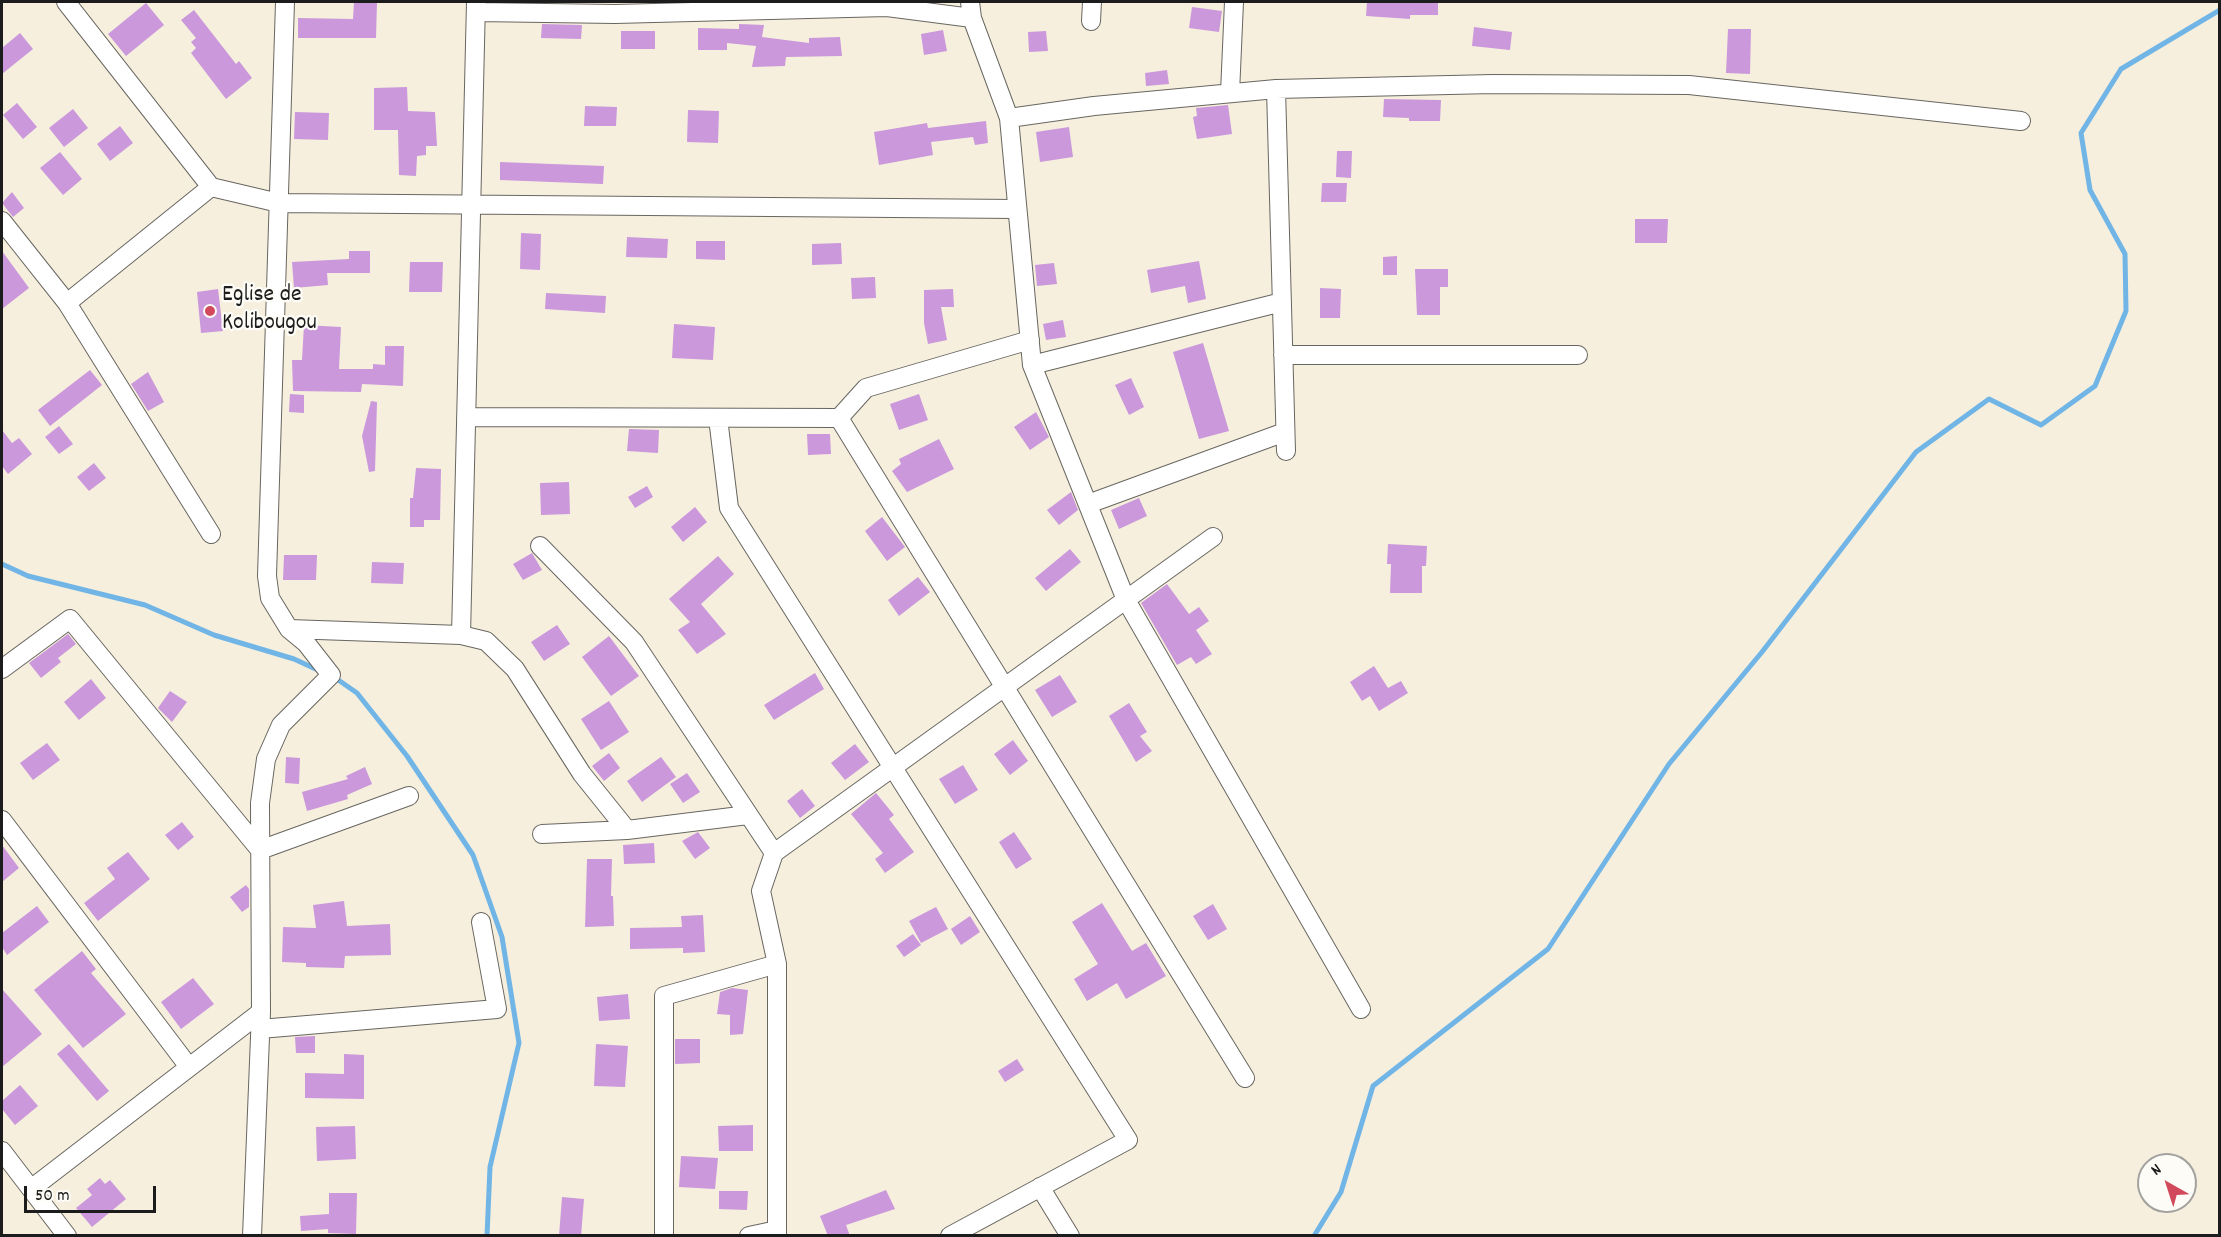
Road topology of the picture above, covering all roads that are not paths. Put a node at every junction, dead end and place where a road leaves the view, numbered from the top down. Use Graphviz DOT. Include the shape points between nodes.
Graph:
graph roads {
  1 [pos="66,2"];
  2 [pos="285,2"];
  3 [pos="1092,2"];
  4 [pos="1234,2"];
  5 [pos="887,4"];
  6 [pos="476,7"];
  7 [pos="616,8"];
  8 [pos="971,10"];
  9 [pos="1092,21"];
  10 [pos="1276,89"];
  11 [pos="1230,93"];
  12 [pos="1009,118"];
  13 [pos="2021,121"];
  14 [pos="211,187"];
  15 [pos="279,203"];
  16 [pos="471,204"];
  17 [pos="1017,209"];
  18 [pos="2,220"];
  19 [pos="1282,302"];
  20 [pos="67,303"];
  21 [pos="1030,340"];
  22 [pos="1283,355"];
  23 [pos="1578,356"];
  24 [pos="1032,365"];
  25 [pos="466,417"];
  26 [pos="718,418"];
  27 [pos="839,418"];
  28 [pos="1088,504"];
  29 [pos="211,534"];
  30 [pos="1213,537"];
  31 [pos="540,546"];
  32 [pos="1126,600"];
  33 [pos="289,629"];
  34 [pos="461,635"];
  35 [pos="2,669"];
  36 [pos="1005,687"];
  37 [pos="893,768"];
  38 [pos="409,796"];
  39 [pos="748,815"];
  40 [pos="2,820"];
  41 [pos="627,830"];
  42 [pos="542,834"];
  43 [pos="260,850"];
  44 [pos="774,853"];
  45 [pos="481,922"];
  46 [pos="777,964"];
  47 [pos="1361,1009"];
  48 [pos="260,1020"];
  49 [pos="189,1067"];
  50 [pos="1245,1078"];
  51 [pos="2,1151"];
  52 [pos="1040,1187"];
  53 [pos="31,1189"];
  54 [pos="777,1233"];
  55 [pos="67,1236"];
  56 [pos="252,1236"];
  57 [pos="664,1236"];
  58 [pos="749,1236"];
  59 [pos="950,1236"];
  60 [pos="1070,1236"];
  1 -- 14 [label="street"];
  2 -- 15 [label="street"];
  3 -- 9 [label="street"];
  4 -- 11 [label="street"];
  5 -- 7 [label="street"];
  5 -- 8 [label="street"];
  6 -- 7 [label="street"];
  6 -- 16 [label="street"];
  8 -- 12 [label="street"];
  10 -- 11 [label="street"];
  10 -- 13 [label="street" via="1689,85"];
  10 -- 19 [label="street"];
  11 -- 12 [label="street"];
  12 -- 17 [label="street"];
  14 -- 15 [label="street"];
  14 -- 20 [label="street"];
  15 -- 16 [label="street"];
  15 -- 33 [label="street" via="267,576 270,598"];
  16 -- 17 [label="street"];
  16 -- 25 [label="street"];
  17 -- 21 [label="street"];
  18 -- 20 [label="street"];
  19 -- 22 [label="street"];
  19 -- 24 [label="street"];
  20 -- 29 [label="street"];
  21 -- 24 [label="street"];
  21 -- 27 [label="street" via="866,388"];
  22 -- 23 [label="street"];
  22 -- 28 [label="street" via="1285,442"];
  24 -- 28 [label="street"];
  25 -- 26 [label="street"];
  25 -- 34 [label="street"];
  26 -- 27 [label="street"];
  26 -- 37 [label="street" via="729,508"];
  27 -- 36 [label="street"];
  28 -- 32 [label="street"];
  30 -- 32 [label="street"];
  31 -- 39 [label="street" via="634,642"];
  32 -- 36 [label="street"];
  32 -- 47 [label="street"];
  33 -- 34 [label="street"];
  33 -- 43 [label="street" via="306,643 331,675 281,725 266,759 260,803"];
  34 -- 41 [label="street" via="486,641 514,669 582,774"];
  35 -- 43 [label="street" via="70,619"];
  36 -- 37 [label="street"];
  36 -- 50 [label="street"];
  37 -- 44 [label="street"];
  37 -- 52 [label="street" via="1128,1140"];
  38 -- 43 [label="street"];
  39 -- 41 [label="street"];
  39 -- 44 [label="street"];
  40 -- 49 [label="street"];
  41 -- 42 [label="street"];
  43 -- 48 [label="street"];
  44 -- 46 [label="street" via="761,891"];
  45 -- 48 [label="street" via="497,1009"];
  46 -- 54 [label="street"];
  46 -- 57 [label="street" via="664,996"];
  48 -- 49 [label="street"];
  48 -- 56 [label="street"];
  49 -- 53 [label="street"];
  51 -- 53 [label="street"];
  52 -- 59 [label="street"];
  52 -- 60 [label="street"];
  53 -- 55 [label="street"];
  54 -- 58 [label="street"];
}
